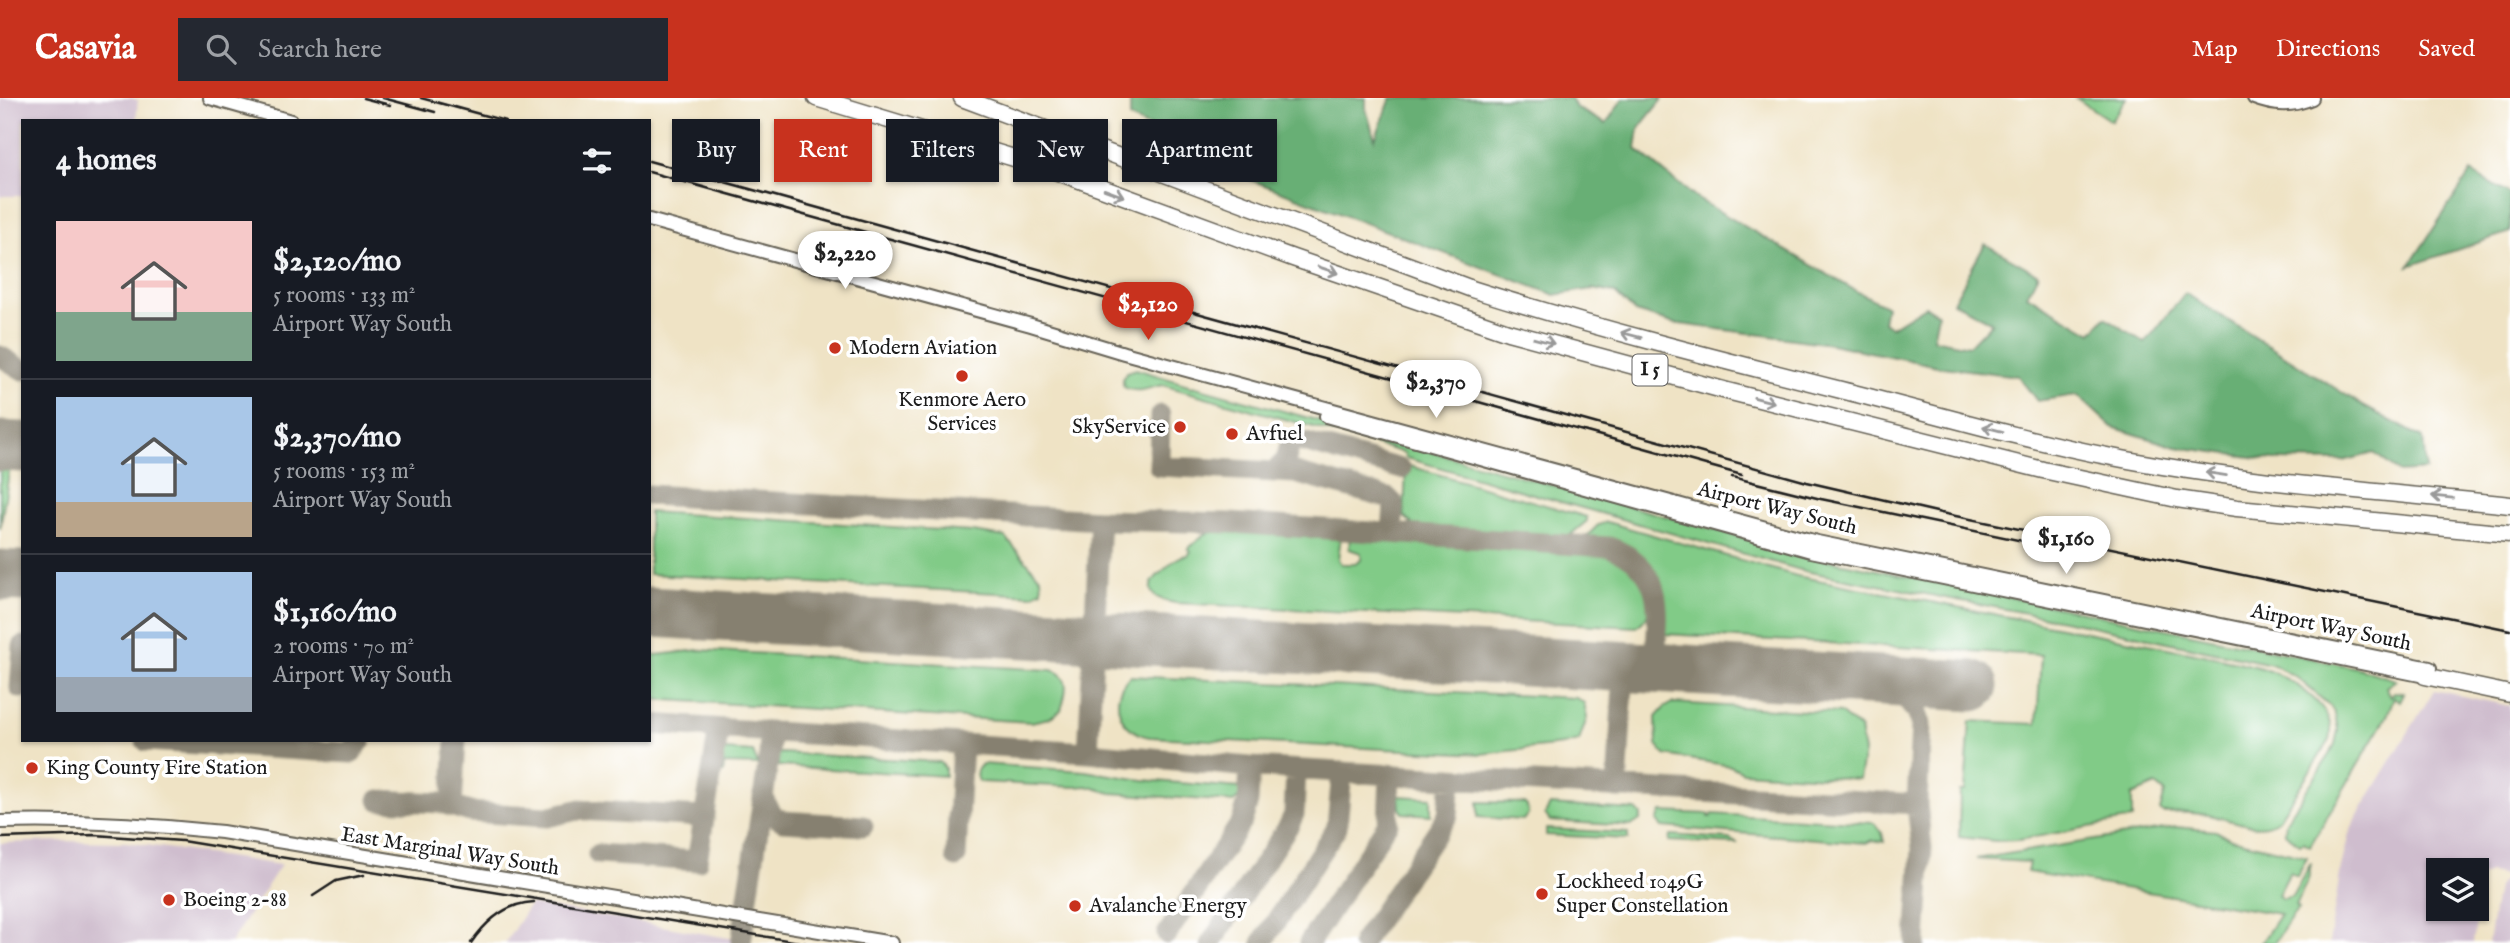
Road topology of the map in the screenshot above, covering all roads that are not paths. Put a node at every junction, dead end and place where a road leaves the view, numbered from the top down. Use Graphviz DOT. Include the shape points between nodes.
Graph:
graph roads {
  1 [pos="210,98"];
  2 [pos="816,98"];
  3 [pos="962,98"];
  4 [pos="2254,98"];
  5 [pos="2312,98"];
  6 [pos="284,119"];
  7 [pos="651,221"];
  8 [pos="2510,505"];
  9 [pos="2510,534"];
  10 [pos="2427,672"];
  11 [pos="2510,685"];
  12 [pos="2510,694"];
  13 [pos="0,822"];
  14 [pos="892,943"];
  1 -- 6 [label="main road"];
  2 -- 9 [label="highway, I 5, one-way" via="1047,168 1508,332 1740,395 2177,499"];
  8 -- 3 [label="highway, I 5, one-way" via="2288,485 2113,457 1736,363 1472,289"];
  4 -- 5 [label="main road" via="2290,105"];
  7 -- 10 [label="main road, Airport Way South" via="1031,325 1124,353 1165,371 1811,551"];
  10 -- 11 [label="highway"];
  10 -- 12 [label="highway"];
  13 -- 14 [label="main road, East Marginal Way South" via="139,823 222,832"];
}
